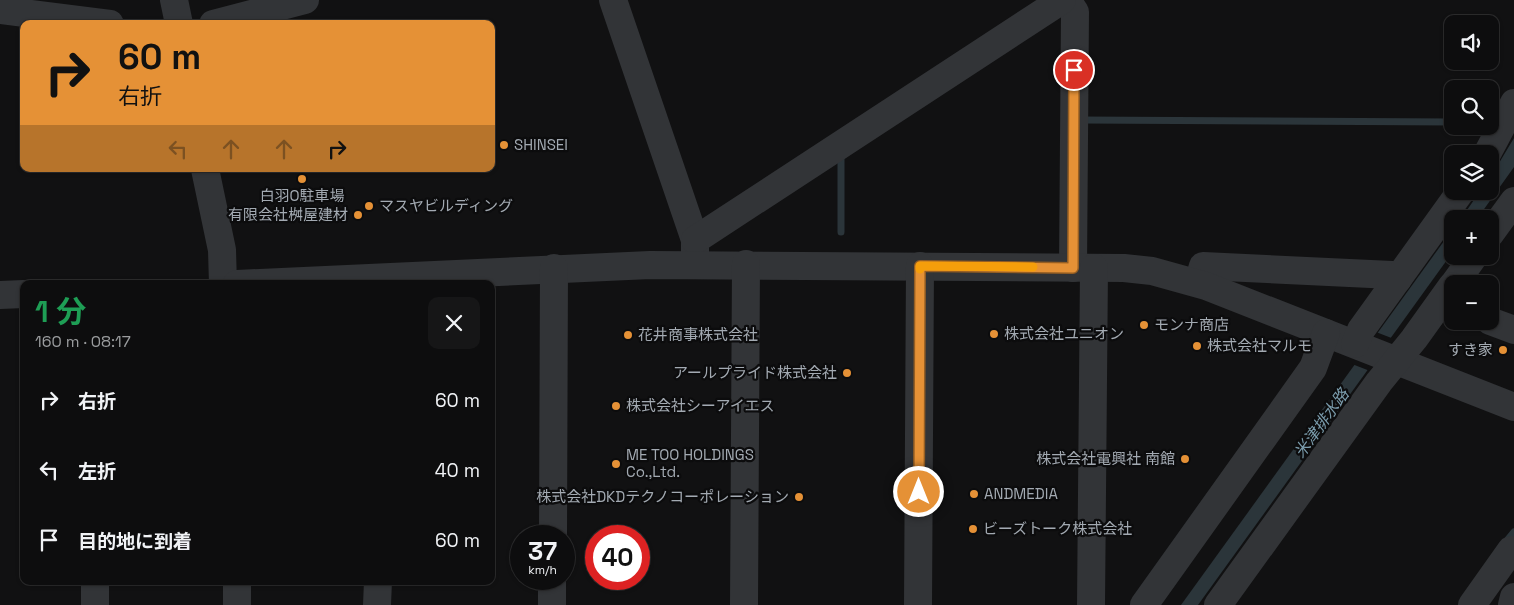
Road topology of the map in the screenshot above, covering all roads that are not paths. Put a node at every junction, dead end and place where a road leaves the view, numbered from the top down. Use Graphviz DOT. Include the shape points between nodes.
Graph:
graph roads {
  1 [pos="174,0"];
  2 [pos="305,0"];
  3 [pos="613,0"];
  4 [pos="1062,0"];
  5 [pos="1067,0"];
  6 [pos="0,10"];
  7 [pos="79,20"];
  8 [pos="178,20"];
  9 [pos="228,20"];
  10 [pos="1514,103"];
  11 [pos="1492,145"];
  12 [pos="206,172"];
  13 [pos="1455,200"];
  14 [pos="1514,201"];
  15 [pos="1499,222"];
  16 [pos="695,252"];
  17 [pos="746,264"];
  18 [pos="920,266"];
  19 [pos="554,268"];
  20 [pos="1083,268"];
  21 [pos="1398,279"];
  22 [pos="223,280"];
  23 [pos="379,280"];
  24 [pos="1198,283"];
  25 [pos="20,294"];
  26 [pos="0,295"];
  27 [pos="1444,296"];
  28 [pos="1499,324"];
  29 [pos="1514,330"];
  30 [pos="1326,333"];
  31 [pos="1356,345"];
  32 [pos="1393,359"];
  33 [pos="1514,407"];
  34 [pos="553,525"];
  35 [pos="1514,550"];
  36 [pos="95,585"];
  37 [pos="237,585"];
  38 [pos="378,585"];
  39 [pos="552,590"];
  40 [pos="1514,597"];
  41 [pos="95,605"];
  42 [pos="237,605"];
  43 [pos="377,605"];
  44 [pos="552,605"];
  45 [pos="744,605"];
  46 [pos="918,605"];
  47 [pos="1091,605"];
  48 [pos="1144,605"];
  49 [pos="1218,605"];
  50 [pos="1472,605"];
  51 [pos="1512,605"];
  1 -- 8 [label="street"];
  2 -- 9 [label="street"];
  3 -- 16 [label="street"];
  4 -- 16 [label="street"];
  5 -- 20 [label="street" via="1075,12"];
  6 -- 7 [label="street"];
  10 -- 11 [label="street"];
  12 -- 22 [label="street" via="222,250"];
  13 -- 21 [label="street"];
  14 -- 15 [label="street"];
  16 -- 17 [label="street"];
  16 -- 19 [label="street"];
  17 -- 18 [label="street"];
  17 -- 45 [label="street"];
  18 -- 20 [label="street"];
  18 -- 46 [label="street"];
  19 -- 23 [label="street"];
  19 -- 34 [label="street"];
  20 -- 24 [label="street" via="1152,271"];
  20 -- 47 [label="street"];
  21 -- 24 [label="street" via="1392,275 1203,266"];
  21 -- 31 [label="street" via="1361,330"];
  24 -- 30 [label="street"];
  25 -- 26 [label="street"];
  27 -- 32 [label="street"];
  28 -- 29 [label="street"];
  30 -- 31 [label="street"];
  30 -- 48 [label="street" via="1313,368"];
  31 -- 32 [label="street"];
  32 -- 33 [label="street"];
  32 -- 49 [label="street"];
  35 -- 50 [label="street"];
  36 -- 41 [label="street"];
  37 -- 42 [label="street"];
  38 -- 43 [label="street"];
  39 -- 44 [label="street"];
  40 -- 51 [label="street"];
}
